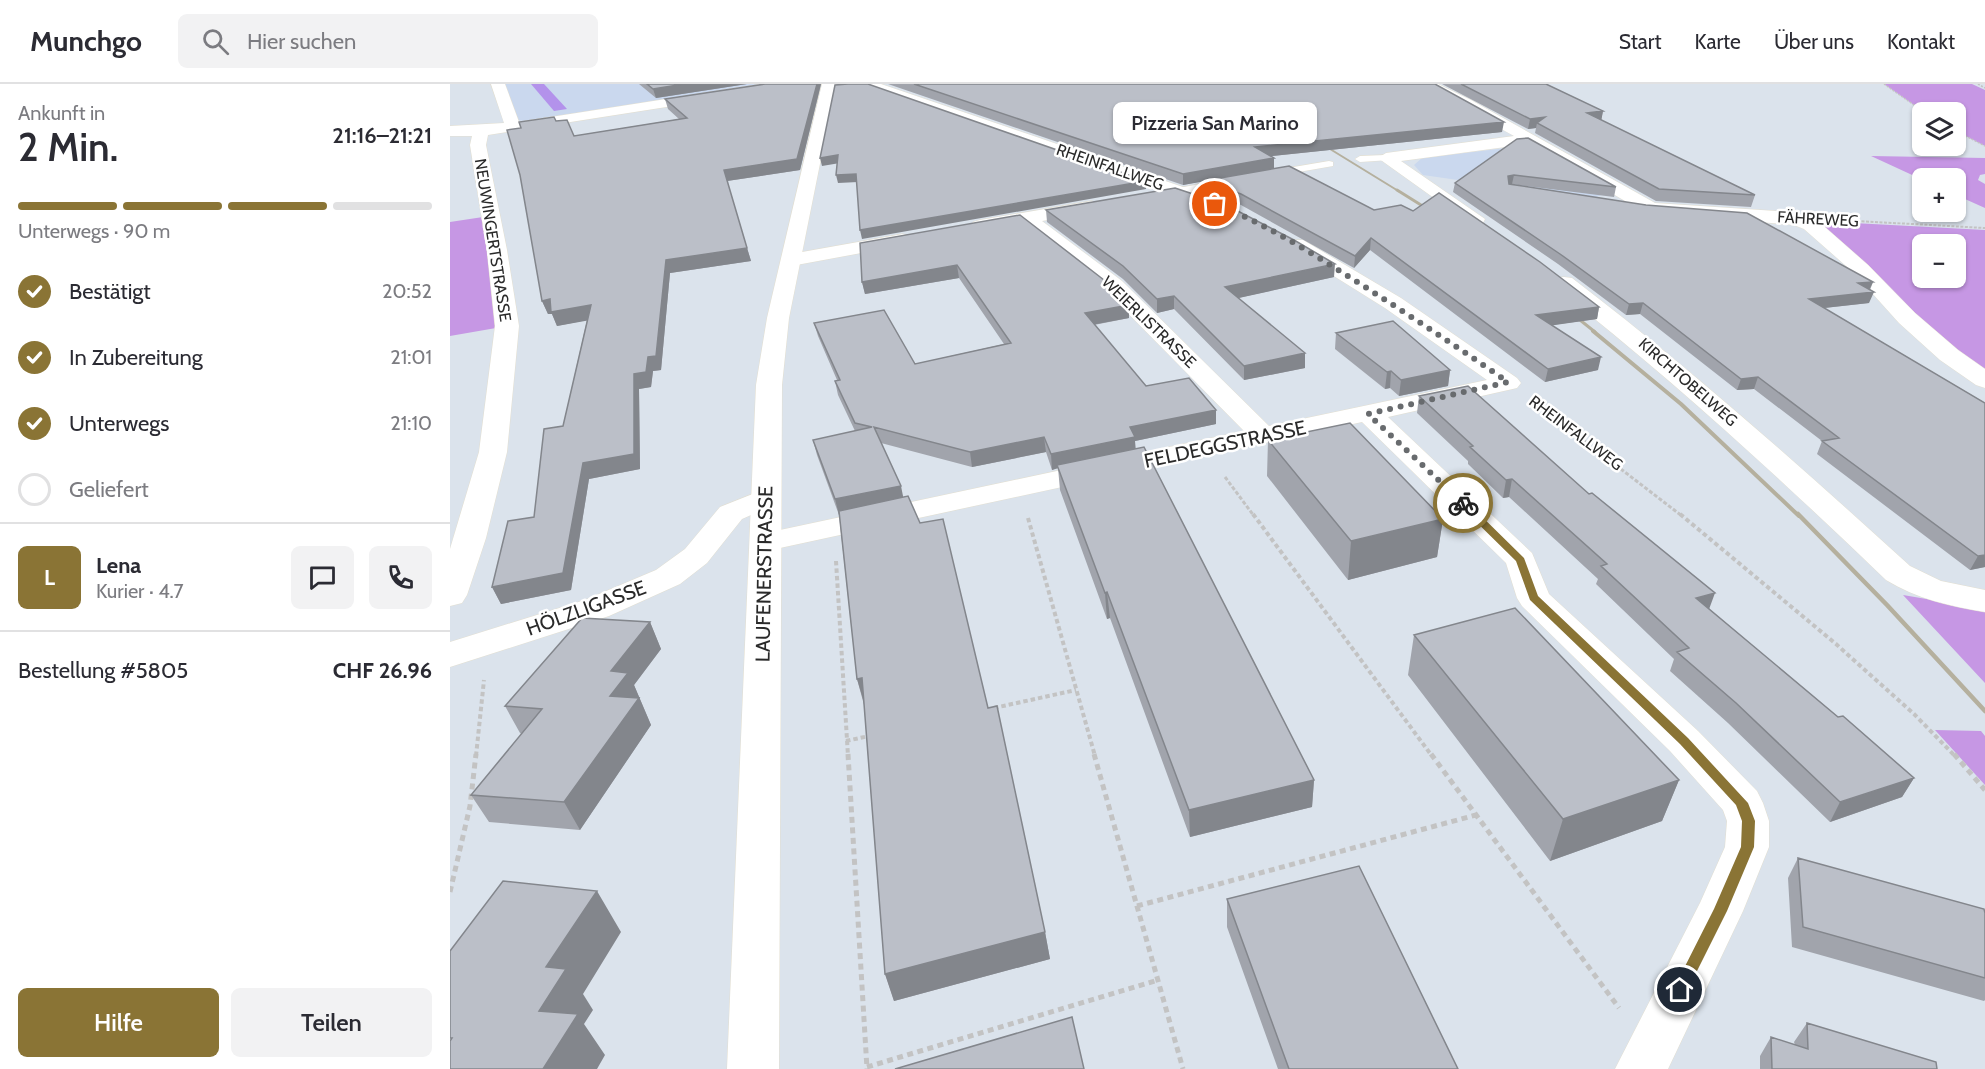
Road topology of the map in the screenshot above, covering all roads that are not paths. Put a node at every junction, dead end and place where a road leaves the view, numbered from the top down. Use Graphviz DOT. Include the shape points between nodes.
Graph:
graph roads {
  1 [pos="498,84"];
  2 [pos="788,84"];
  3 [pos="1427,84"];
  4 [pos="847,85"];
  5 [pos="513,127"];
  6 [pos="450,131"];
  7 [pos="481,131"];
  8 [pos="1530,139"];
  9 [pos="1386,158"];
  10 [pos="1360,159"];
  11 [pos="1329,164"];
  12 [pos="1179,191"];
  13 [pos="1144,197"];
  14 [pos="1109,204"];
  15 [pos="1617,204"];
  16 [pos="1651,208"];
  17 [pos="1233,211"];
  18 [pos="1026,218"];
  19 [pos="956,231"];
  20 [pos="1495,232"];
  21 [pos="1279,235"];
  22 [pos="921,237"];
  23 [pos="791,260"];
  24 [pos="1542,266"];
  25 [pos="1985,380"];
  26 [pos="1508,382"];
  27 [pos="1368,414"];
  28 [pos="1263,435"];
  29 [pos="765,498"];
  30 [pos="766,542"];
  31 [pos="450,595"];
  32 [pos="1985,601"];
  33 [pos="450,655"];
  34 [pos="1645,1059"];
  35 [pos="753,1069"];
  1 -- 5 [label="street"];
  2 -- 5 [label="street"];
  3 -- 8 [label="street"];
  4 -- 12 [label="street, RHEINFALLWEG"];
  4 -- 23 [label="street, LAUFENERSTRASSE"];
  5 -- 7 [label="street"];
  6 -- 7 [label="street"];
  7 -- 31 [label="street, NEUWINGERTSTRASSE" via="478,145 507,326 505,356 493,452"];
  8 -- 9 [label="street"];
  8 -- 16 [label="street"];
  9 -- 10 [label="lane"];
  9 -- 20 [label="street"];
  11 -- 12 [label="lane"];
  12 -- 13 [label="street"];
  12 -- 17 [label="street, RHEINFALLWEG"];
  14 -- 18 [label="street"];
  15 -- 16 [label="lane"];
  16 -- 25 [label="street, FÄHREWEG" via="1798,220 1818,230 1907,318"];
  18 -- 19 [label="street"];
  18 -- 28 [label="street, WEIERLISTRASSE" via="1114,286"];
  21 -- 26 [label="street, RHEINFALLWEG" via="1393,303"];
  22 -- 23 [label="street"];
  23 -- 29 [label="street, LAUFENERSTRASSE" via="769,385"];
  24 -- 32 [label="street, KIRCHTOBELWEG" via="1717,406 1898,573 1924,588"];
  26 -- 27 [label="street, FELDEGGSTRASSE"];
  27 -- 28 [label="street, FELDEGGSTRASSE"];
  27 -- 34 [label="street" via="1521,560 1534,598 1684,741 1742,803 1749,821 1747,847 1720,911"];
  28 -- 30 [label="street, FELDEGGSTRASSE"];
  29 -- 30 [label="street, LAUFENERSTRASSE"];
  29 -- 33 [label="street, HÖLZLIGASSE" via="731,513 696,556 668,577 597,608"];
  30 -- 35 [label="street, LAUFENERSTRASSE"];
}
